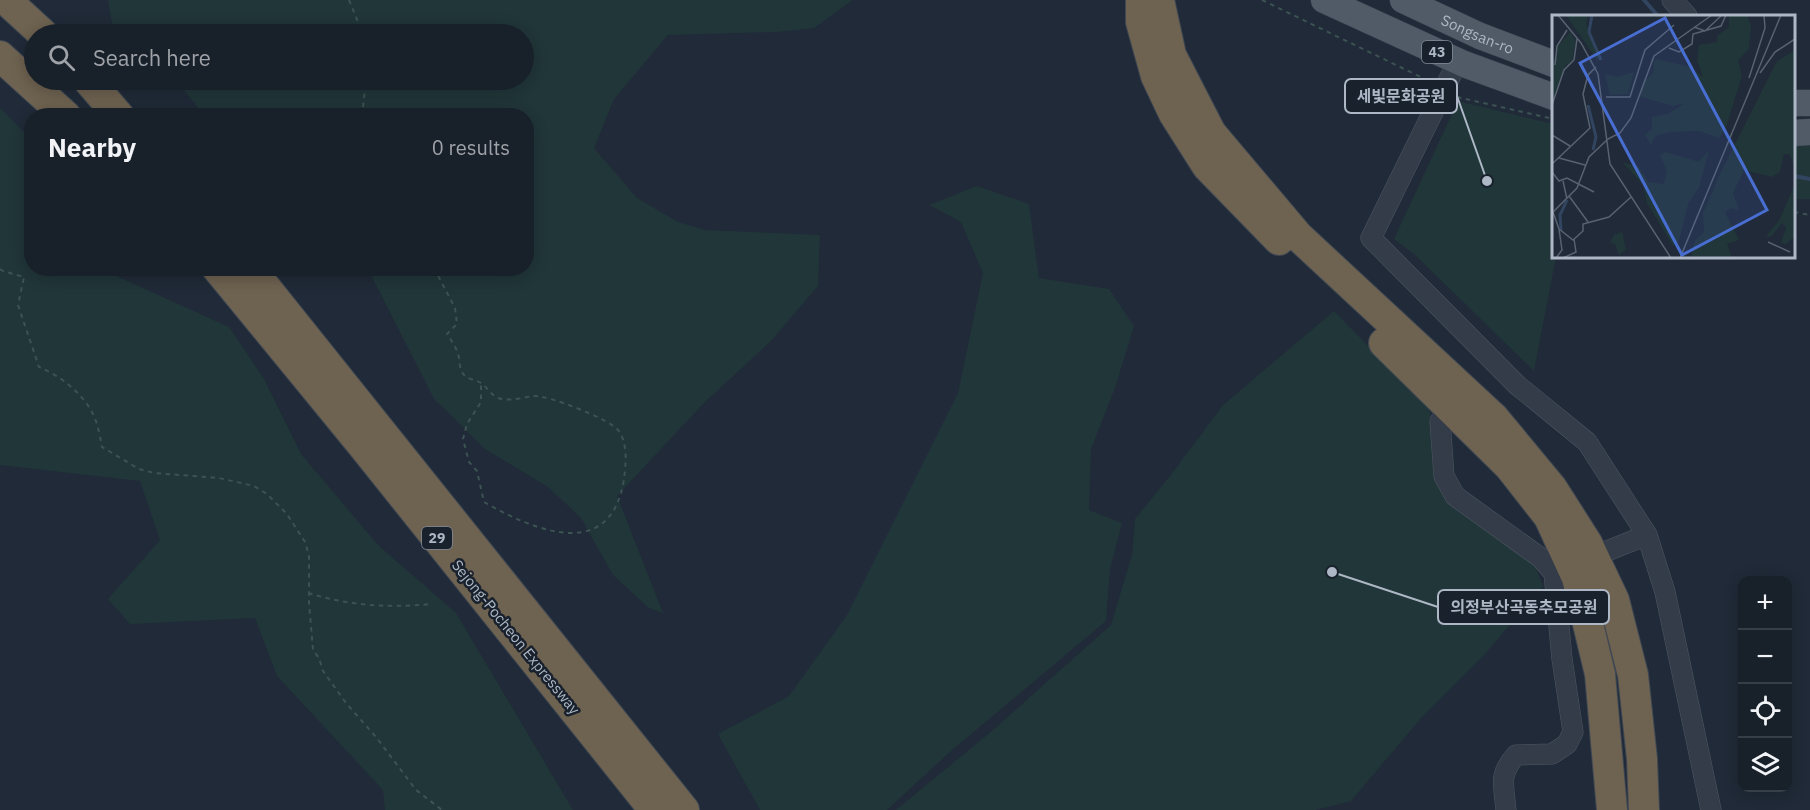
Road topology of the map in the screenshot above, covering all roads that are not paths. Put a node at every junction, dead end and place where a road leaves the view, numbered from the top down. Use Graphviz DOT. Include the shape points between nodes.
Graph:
graph roads {
  1 [pos="6,0"];
  2 [pos="1141,0"];
  3 [pos="1159,0"];
  4 [pos="1168,0"];
  5 [pos="1324,0"];
  6 [pos="1403,0"];
  7 [pos="1672,0"];
  8 [pos="1686,15"];
  9 [pos="32,24"];
  10 [pos="1170,47"];
  11 [pos="3,58"];
  12 [pos="1458,61"];
  13 [pos="1552,63"];
  14 [pos="24,77"];
  15 [pos="38,90"];
  16 [pos="97,90"];
  17 [pos="1552,96"];
  18 [pos="57,108"];
  19 [pos="112,108"];
  20 [pos="1810,132"];
  21 [pos="1795,133"];
  22 [pos="224,276"];
  23 [pos="256,276"];
  24 [pos="1440,421"];
  25 [pos="1647,535"];
  26 [pos="1602,553"];
  27 [pos="654,810"];
  28 [pos="684,810"];
  29 [pos="1506,810"];
  30 [pos="1612,810"];
  31 [pos="1644,810"];
  32 [pos="1711,810"];
  1 -- 9 [label="highway"];
  2 -- 30 [label="highway" via="1141,22 1156,76 1174,114 1207,166 1509,466 1549,517 1577,578 1600,674"];
  3 -- 10 [label="highway"];
  4 -- 10 [label="highway"];
  5 -- 12 [label="main road, 43"];
  6 -- 13 [label="main road, Songsan-ro / 43" via="1480,36"];
  7 -- 8 [label="street"];
  10 -- 31 [label="highway" via="1218,142 1298,236 1494,418 1552,488 1587,543 1614,600 1633,675"];
  11 -- 14 [label="highway"];
  12 -- 17 [label="main road, 43"];
  12 -- 25 [label="street" via="1371,238 1517,385 1587,442"];
  15 -- 18 [label="highway"];
  16 -- 19 [label="highway"];
  20 -- 21 [label="main road"];
  22 -- 27 [label="highway, Sejong-Pocheon Expressway / 29"];
  23 -- 28 [label="highway, Sejong-Pocheon Expressway / 29"];
  24 -- 29 [label="street" via="1444,476 1455,496 1558,571 1572,732 1567,744 1552,754 1516,755 1508,764 1503,775"];
  25 -- 26 [label="street"];
  25 -- 32 [label="street" via="1665,592"];
}
